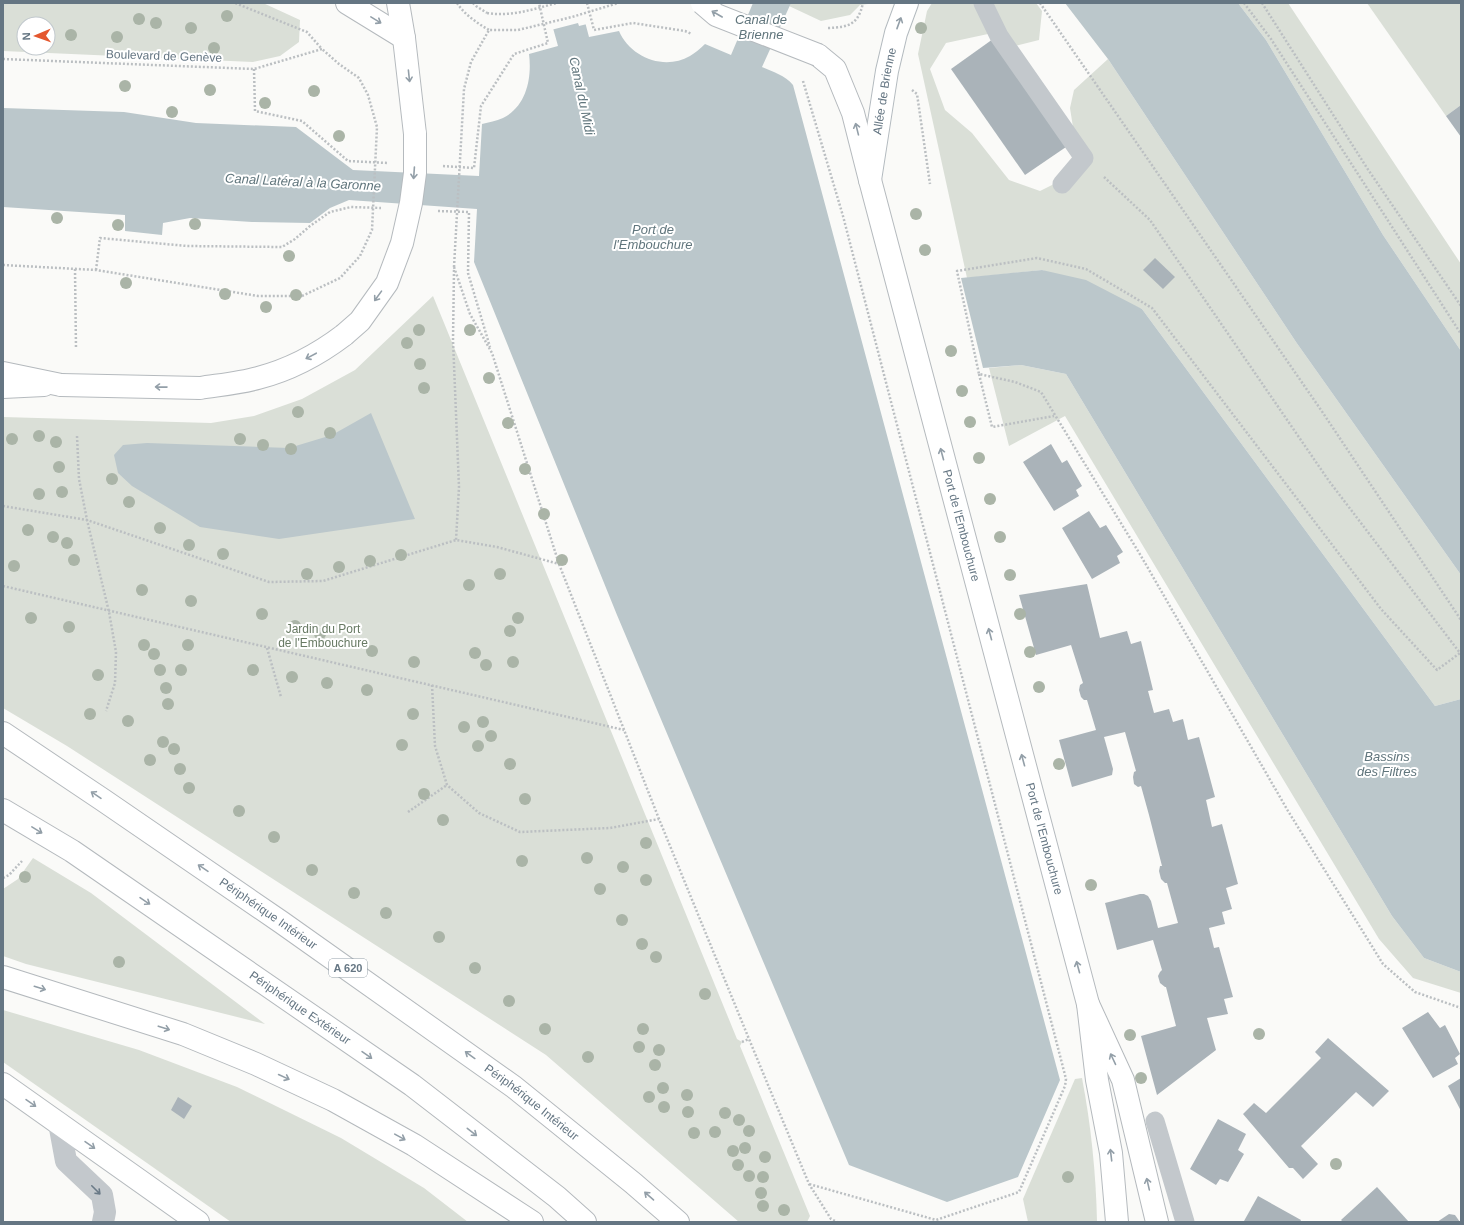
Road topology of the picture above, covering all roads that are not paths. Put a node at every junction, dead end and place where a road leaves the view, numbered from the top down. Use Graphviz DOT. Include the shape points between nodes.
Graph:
graph roads {
  1 [pos="347,3"];
  2 [pos="398,3"];
  3 [pos="702,3"];
  4 [pos="906,3"];
  5 [pos="983,3"];
  6 [pos="404,38"];
  7 [pos="870,180"];
  8 [pos="1062,184"];
  9 [pos="3,373"];
  10 [pos="61,384"];
  11 [pos="3,387"];
  12 [pos="3,733"];
  13 [pos="3,810"];
  14 [pos="3,977"];
  15 [pos="1088,1004"];
  16 [pos="3,1084"];
  17 [pos="1155,1121"];
  18 [pos="58,1123"];
  19 [pos="103,1222"];
  20 [pos="198,1222"];
  21 [pos="532,1222"];
  22 [pos="584,1222"];
  23 [pos="678,1222"];
  24 [pos="1117,1222"];
  25 [pos="1157,1222"];
  26 [pos="1185,1222"];
  1 -- 6 [label="main road, one-way"];
  2 -- 6 [label="main road"];
  7 -- 3 [label="main road, Port de l'Embouchure, one-way, bridge" via="853,113 835,69 818,55 716,14"];
  7 -- 4 [label="main road, Allée de Brienne, one-way" via="887,71"];
  5 -- 8 [label="lane" via="999,36 1084,158"];
  6 -- 10 [label="main road, one-way, bridge" via="415,134 415,173 411,203 402,243 387,283 360,321 327,348 291,367 258,378 200,388"];
  15 -- 7 [label="main road, Port de l'Embouchure, one-way"];
  9 -- 10 [label="main road"];
  10 -- 11 [label="main road"];
  23 -- 12 [label="main road, Périphérique Intérieur / A 620, one-way" via="514,1086 282,922"];
  13 -- 22 [label="main road, Périphérique Extérieur, one-way" via="72,851 412,1085"];
  14 -- 21 [label="main road, one-way" via="183,1034 256,1064 333,1100 414,1145"];
  24 -- 15 [label="main road, one-way" via="1111,1153 1097,1080"];
  25 -- 15 [label="main road, one-way" via="1123,1080"];
  16 -- 18 [label="main road, one-way"];
  17 -- 26 [label="lane"];
  18 -- 19 [label="street, one-way" via="66,1161 102,1195 105,1212"];
  18 -- 20 [label="main road, one-way"];
}
